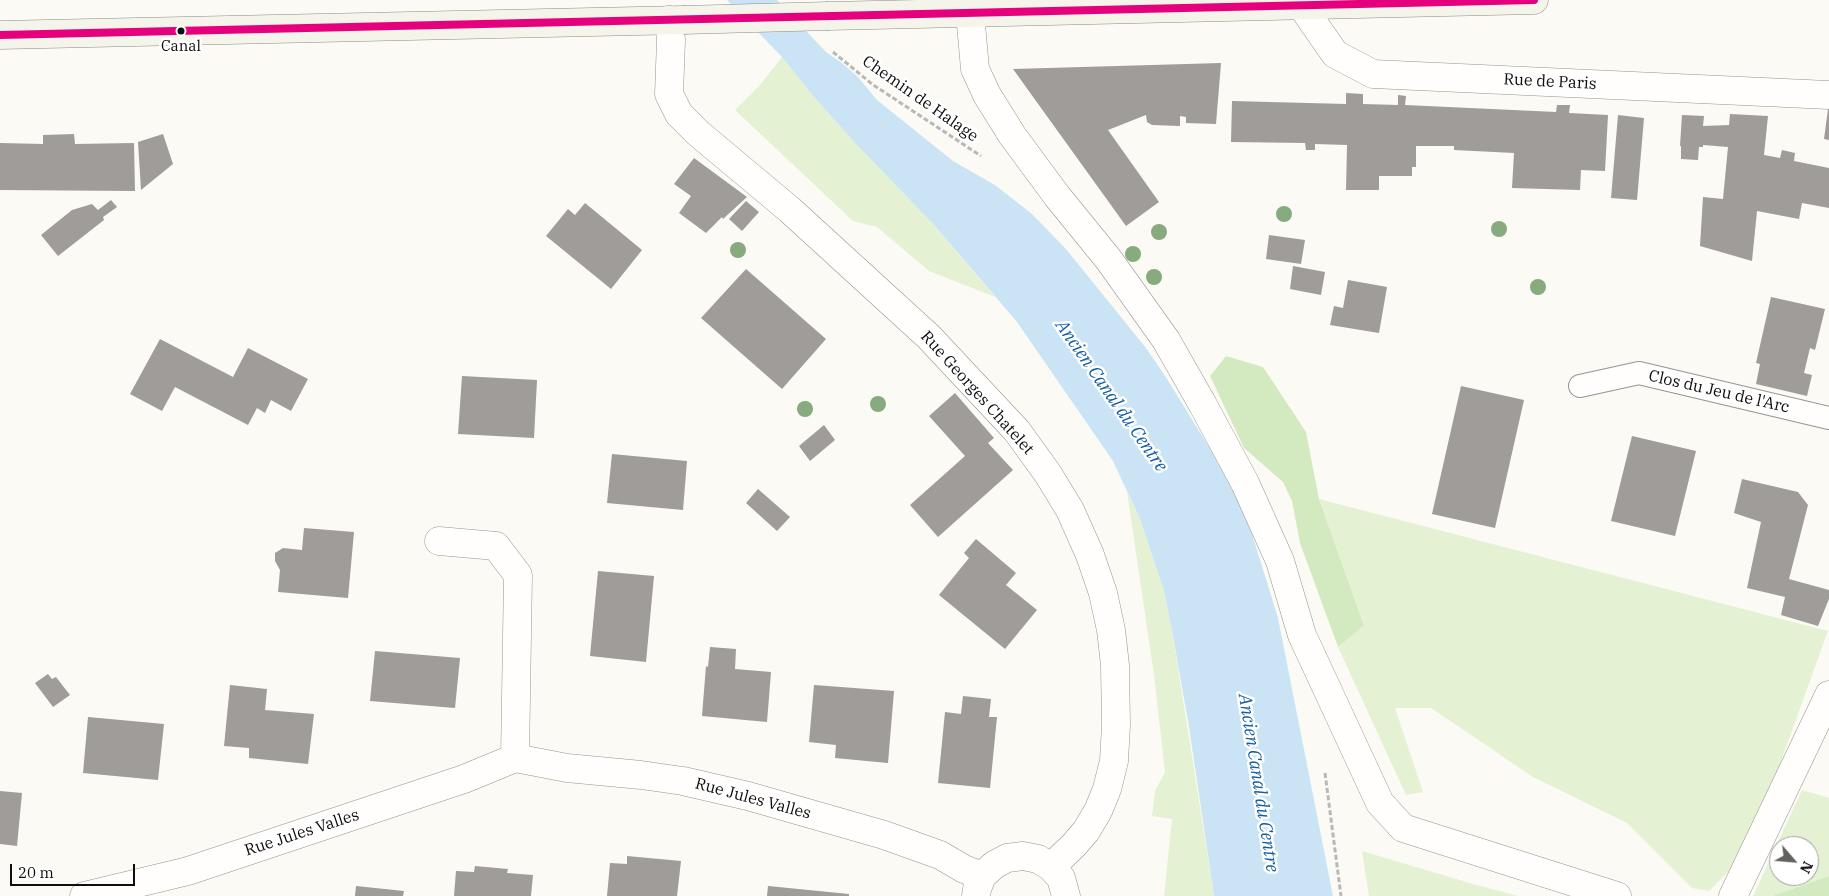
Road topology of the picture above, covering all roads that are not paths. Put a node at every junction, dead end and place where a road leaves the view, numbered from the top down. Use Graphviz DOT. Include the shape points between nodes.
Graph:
graph roads {
  1 [pos="1534,0"];
  2 [pos="1362,2"];
  3 [pos="1301,6"];
  4 [pos="867,8"];
  5 [pos="970,13"];
  6 [pos="676,20"];
  7 [pos="0,35"];
  8 [pos="1829,94"];
  9 [pos="1580,386"];
  10 [pos="1829,418"];
  11 [pos="439,541"];
  12 [pos="1829,695"];
  13 [pos="515,758"];
  14 [pos="1051,867"];
  15 [pos="979,886"];
  16 [pos="84,896"];
  17 [pos="1066,896"];
  18 [pos="1617,896"];
  19 [pos="1734,896"];
  1 -- 2 [label="main road"];
  2 -- 3 [label="main road"];
  3 -- 5 [label="main road"];
  3 -- 8 [label="street, Rue de Paris" via="1335,54 1372,74"];
  4 -- 5 [label="main road"];
  4 -- 6 [label="main road, bridge" via="829,16"];
  5 -- 18 [label="street" via="975,69 987,95 1012,135 1166,340 1245,483 1280,561 1302,635 1380,803 1403,828"];
  6 -- 7 [label="main road"];
  6 -- 14 [label="street, Rue Georges Chatelet" via="671,40 669,94 679,114 929,337 1017,431 1070,510 1090,555 1111,630 1115,665 1114,761 1098,811 1080,838"];
  9 -- 10 [label="lane, Clos du Jeu de l'Arc" via="1639,373"];
  11 -- 13 [label="street" via="496,546 518,575"];
  12 -- 19 [label="street"];
  13 -- 15 [label="street, Rue Jules Valles" via="567,768 641,774 748,796 884,835 940,855 964,869"];
  13 -- 16 [label="street, Rue Jules Valles" via="464,779 197,868"];
  14 -- 15 [label="street" via="1038,858 1007,858 994,865"];
  14 -- 17 [label="street" via="1061,878"];
}
